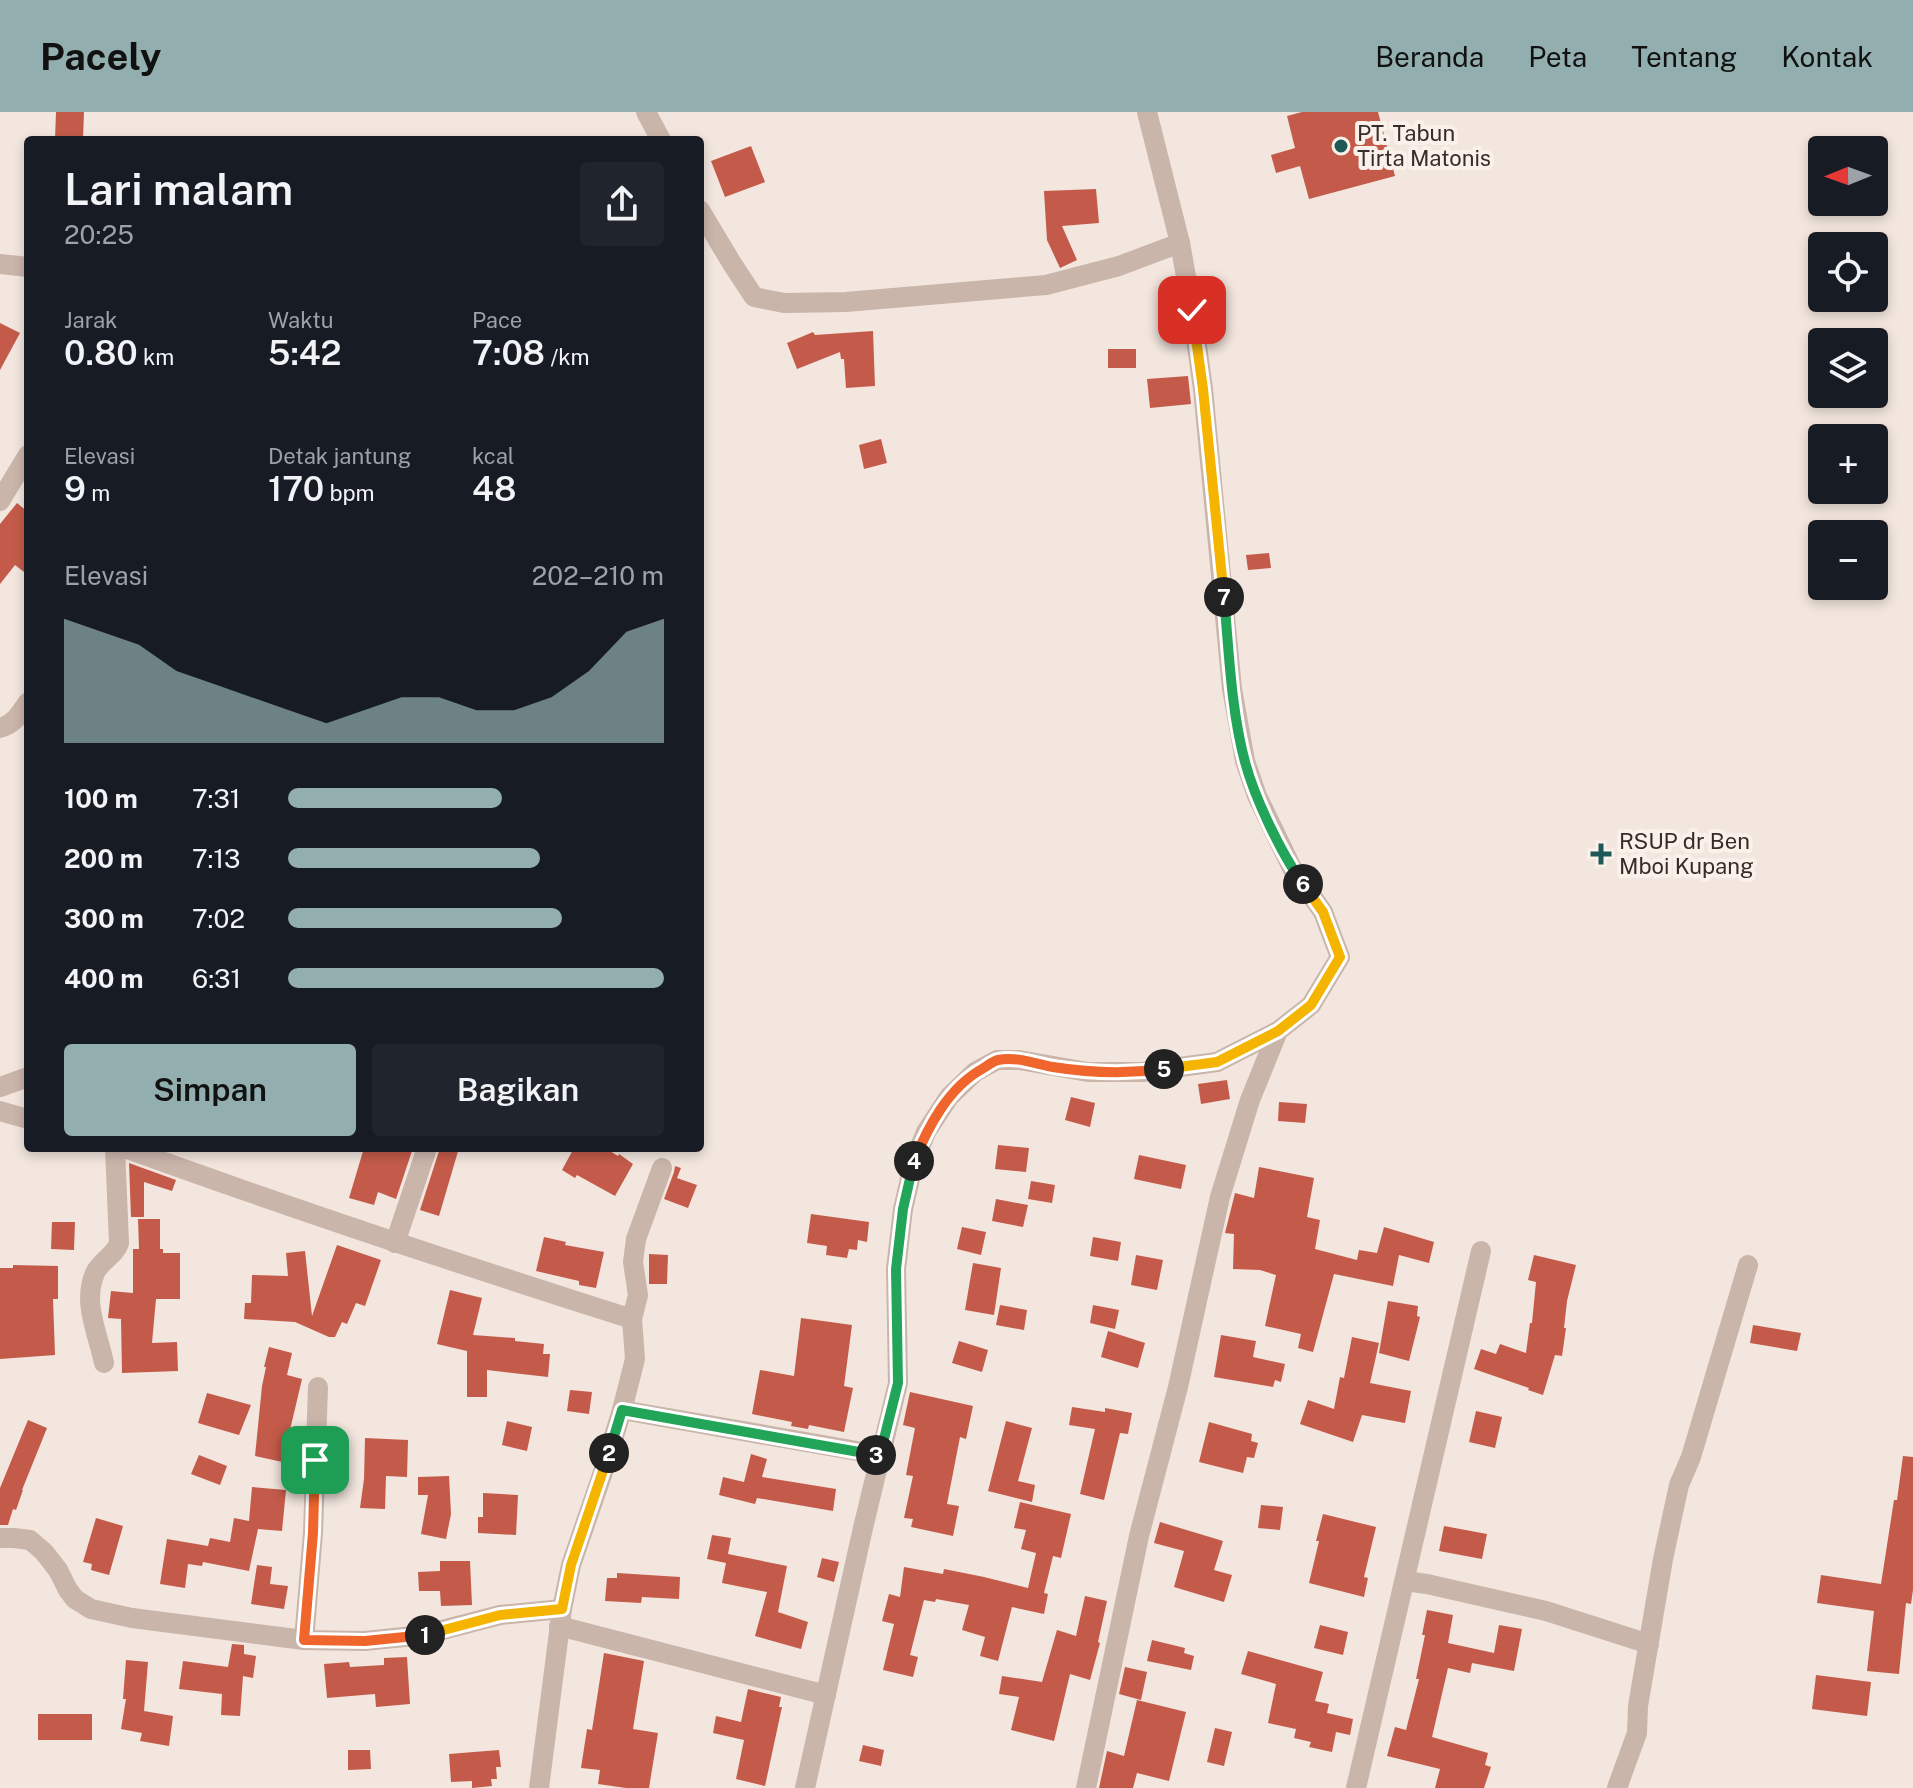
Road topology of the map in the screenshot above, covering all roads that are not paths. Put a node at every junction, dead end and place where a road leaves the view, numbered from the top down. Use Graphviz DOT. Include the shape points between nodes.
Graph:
graph roads {
  1 [pos="646,112"];
  2 [pos="1147,112"];
  3 [pos="658,136"];
  4 [pos="704,217"];
  5 [pos="1180,243"];
  6 [pos="0,264"];
  7 [pos="24,267"];
  8 [pos="24,462"];
  9 [pos="0,501"];
  10 [pos="24,708"];
  11 [pos="0,728"];
  12 [pos="1278,1031"];
  13 [pos="24,1078"];
  14 [pos="0,1087"];
  15 [pos="0,1111"];
  16 [pos="24,1118"];
  17 [pos="115,1152"];
  18 [pos="136,1152"];
  19 [pos="426,1152"];
  20 [pos="662,1168"];
  21 [pos="395,1243"];
  22 [pos="1481,1251"];
  23 [pos="1748,1265"];
  24 [pos="632,1319"];
  25 [pos="104,1363"];
  26 [pos="318,1387"];
  27 [pos="622,1410"];
  28 [pos="880,1455"];
  29 [pos="0,1538"];
  30 [pos="1405,1581"];
  31 [pos="561,1617"];
  32 [pos="304,1640"];
  33 [pos="1649,1644"];
  34 [pos="826,1695"];
  35 [pos="539,1788"];
  36 [pos="805,1788"];
  37 [pos="1086,1788"];
  38 [pos="1356,1788"];
  39 [pos="1617,1788"];
  1 -- 3 [label="street"];
  2 -- 5 [label="street"];
  4 -- 5 [label="street" via="754,297 784,303 1046,285"];
  5 -- 12 [label="street" via="1203,389 1232,689 1245,761 1257,796 1292,868 1323,912 1340,957 1311,1005"];
  6 -- 7 [label="street"];
  8 -- 9 [label="street"];
  10 -- 11 [label="street"];
  12 -- 28 [label="street" via="1217,1062 1143,1072 1088,1072 997,1060 949,1097 926,1132 903,1209 896,1269 898,1383"];
  12 -- 37 [label="street" via="1220,1197 1139,1536"];
  13 -- 14 [label="street"];
  15 -- 16 [label="street"];
  17 -- 25 [label="street" via="119,1243 96,1270 90,1304"];
  18 -- 21 [label="street"];
  19 -- 21 [label="street"];
  20 -- 24 [label="street" via="636,1239 638,1295"];
  21 -- 24 [label="street"];
  22 -- 30 [label="street"];
  23 -- 33 [label="street" via="1679,1485"];
  24 -- 27 [label="street" via="635,1359"];
  26 -- 32 [label="street"];
  27 -- 28 [label="street"];
  27 -- 31 [label="street" via="571,1565"];
  28 -- 34 [label="street"];
  29 -- 32 [label="street" via="30,1540 58,1570 75,1599 91,1609"];
  30 -- 33 [label="street" via="1546,1611"];
  30 -- 38 [label="street"];
  31 -- 32 [label="street" via="500,1615 423,1635"];
  31 -- 34 [label="street"];
  31 -- 35 [label="street"];
  33 -- 39 [label="street" via="1637,1733"];
  34 -- 36 [label="street"];
}
